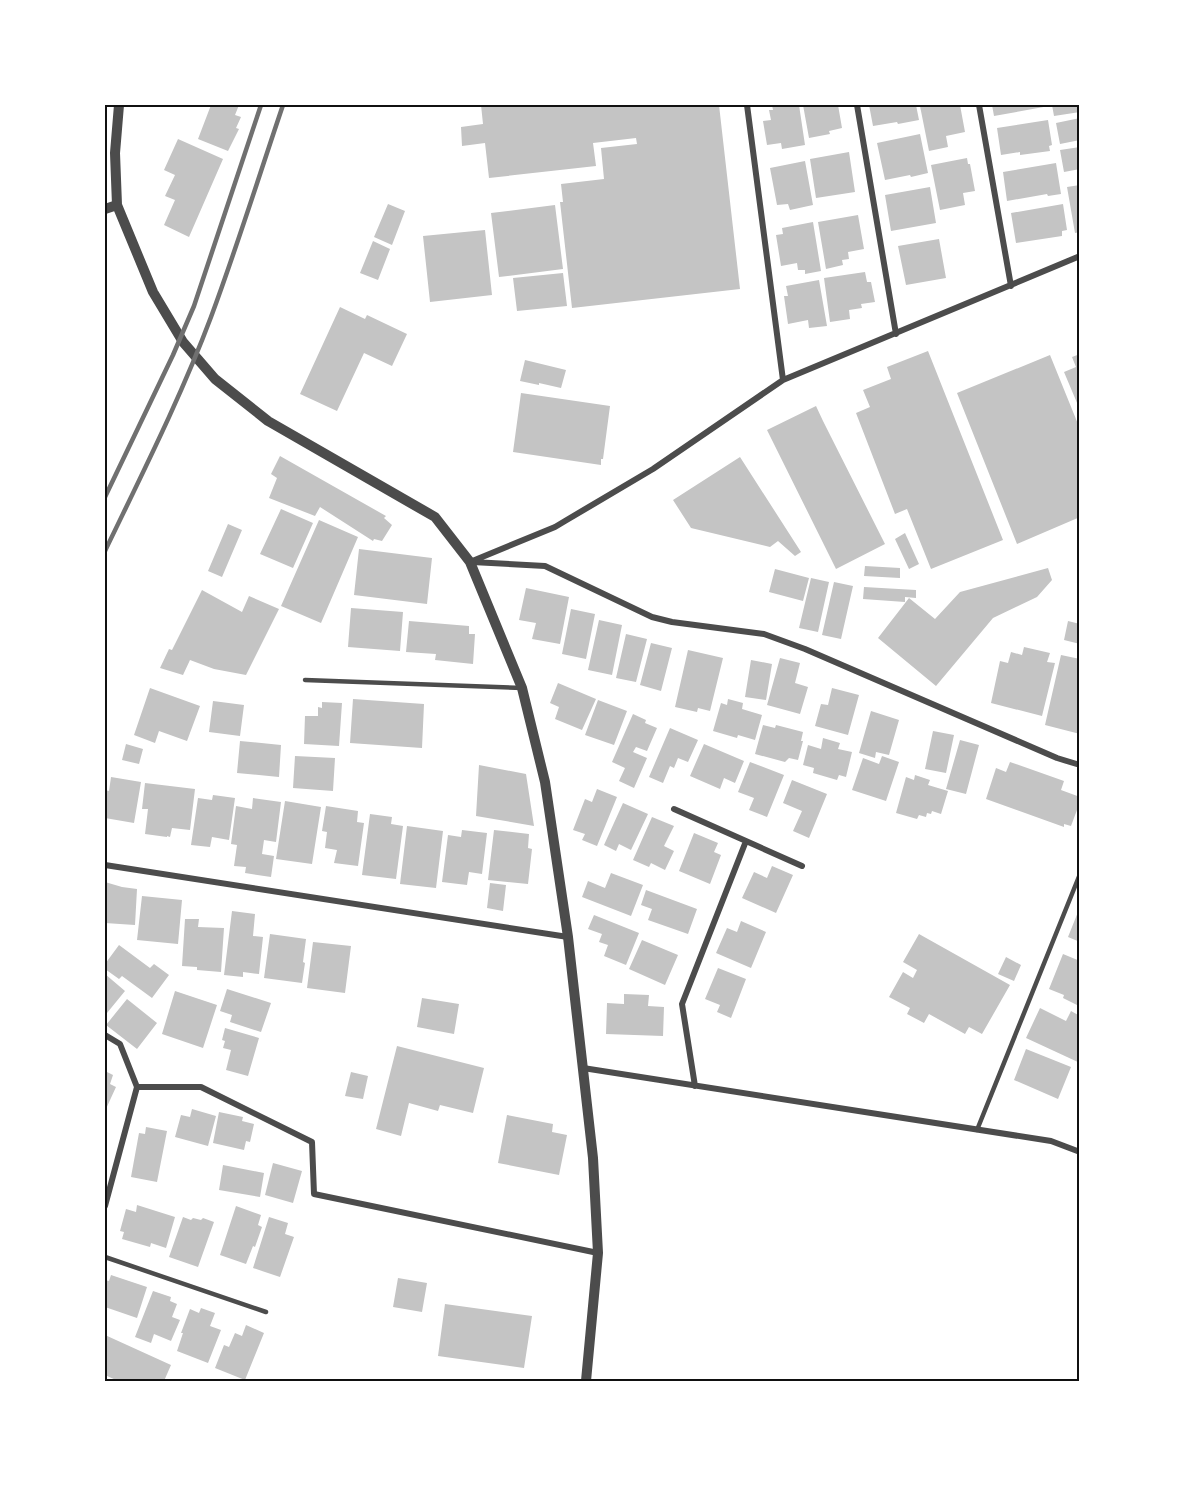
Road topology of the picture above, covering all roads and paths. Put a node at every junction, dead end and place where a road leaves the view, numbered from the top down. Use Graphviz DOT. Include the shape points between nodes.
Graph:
graph roads {
  1 [pos="119,105"];
  2 [pos="747,105"];
  3 [pos="857,105"];
  4 [pos="979,105"];
  5 [pos="117,205"];
  6 [pos="105,209"];
  7 [pos="1080,256"];
  8 [pos="1011,286"];
  9 [pos="896,333"];
  10 [pos="783,380"];
  11 [pos="470,562"];
  12 [pos="306,680"];
  13 [pos="522,688"];
  14 [pos="1080,765"];
  15 [pos="674,809"];
  16 [pos="747,841"];
  17 [pos="105,865"];
  18 [pos="802,866"];
  19 [pos="1080,874"];
  20 [pos="568,937"];
  21 [pos="105,1035"];
  22 [pos="582,1068"];
  23 [pos="695,1086"];
  24 [pos="137,1087"];
  25 [pos="977,1130"];
  26 [pos="1080,1152"];
  27 [pos="105,1206"];
  28 [pos="598,1253"];
  29 [pos="105,1257"];
  30 [pos="267,1312"];
  31 [pos="586,1381"];
  1 -- 5 [label="street" via="115,153"];
  2 -- 10 [label="street"];
  3 -- 9 [label="street"];
  4 -- 8 [label="street"];
  5 -- 6 [label="street"];
  5 -- 11 [label="street" via="153,292 183,342 215,378 268,421 435,517"];
  7 -- 8 [label="street"];
  8 -- 9 [label="street"];
  9 -- 10 [label="street"];
  10 -- 11 [label="street" via="653,469 566,522"];
  11 -- 13 [label="street"];
  11 -- 14 [label="street" via="545,567 652,617 764,634"];
  12 -- 13 [label="lane"];
  13 -- 20 [label="street" via="546,782"];
  15 -- 16 [label="street"];
  16 -- 18 [label="street"];
  16 -- 23 [label="street" via="682,1004"];
  17 -- 20 [label="street"];
  19 -- 25 [label="lane"];
  20 -- 22 [label="street"];
  21 -- 24 [label="street" via="120,1044"];
  22 -- 23 [label="street"];
  22 -- 28 [label="street" via="594,1167"];
  23 -- 25 [label="street"];
  24 -- 27 [label="street"];
  24 -- 28 [label="street" via="201,1087 312,1142 314,1194"];
  25 -- 26 [label="street" via="1051,1141"];
  28 -- 31 [label="street"];
  29 -- 30 [label="lane"];
}
